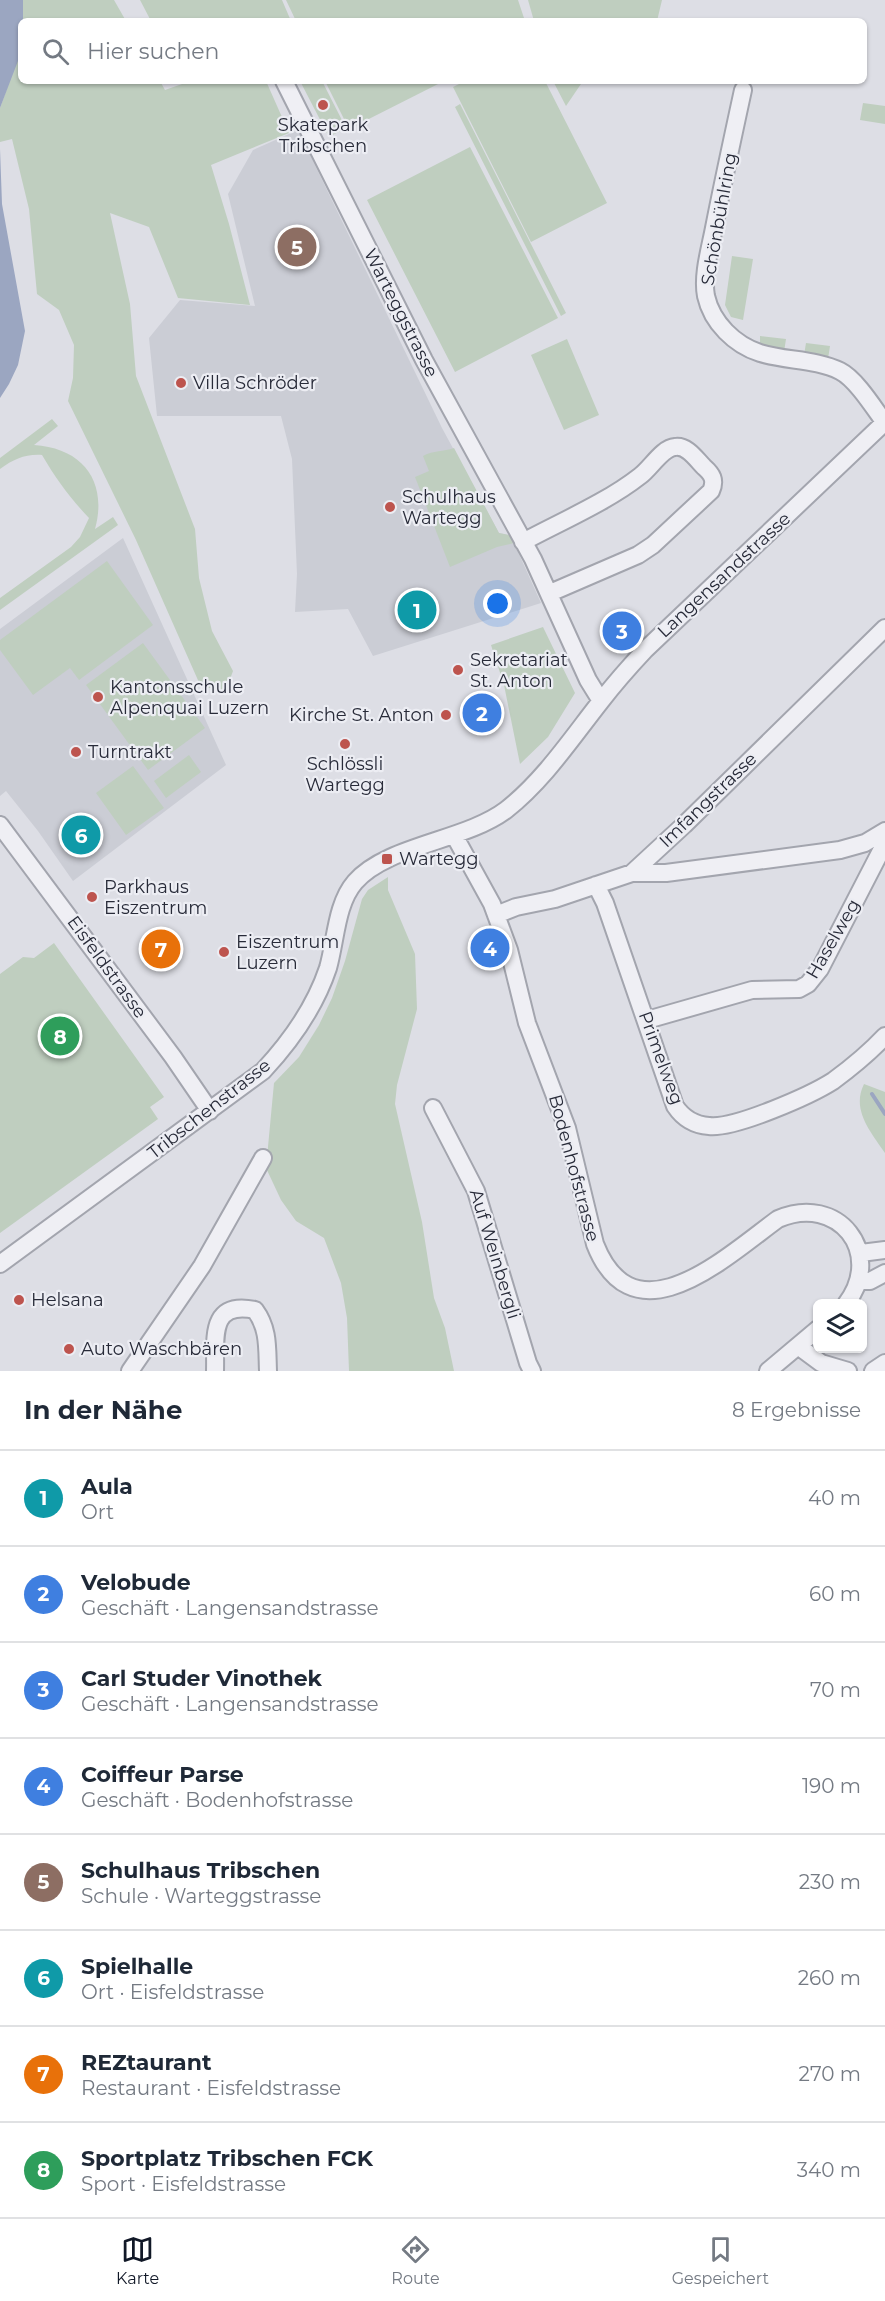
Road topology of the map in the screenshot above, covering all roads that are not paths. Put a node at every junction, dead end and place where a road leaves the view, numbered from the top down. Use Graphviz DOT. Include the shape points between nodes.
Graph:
graph roads {
  1 [pos="286,84"];
  2 [pos="743,90"];
  3 [pos="885,422"];
  4 [pos="523,542"];
  5 [pos="550,593"];
  6 [pos="885,628"];
  7 [pos="601,701"];
  8 [pos="0,825"];
  9 [pos="885,831"];
  10 [pos="454,835"];
  11 [pos="885,843"];
  12 [pos="367,870"];
  13 [pos="632,873"];
  14 [pos="596,885"];
  15 [pos="496,915"];
  16 [pos="647,1020"];
  17 [pos="885,1036"];
  18 [pos="433,1108"];
  19 [pos="210,1111"];
  20 [pos="263,1158"];
  21 [pos="885,1250"];
  22 [pos="861,1253"];
  23 [pos="0,1264"];
  24 [pos="885,1273"];
  25 [pos="860,1281"];
  26 [pos="850,1299"];
  27 [pos="813,1333"];
  28 [pos="798,1346"];
  29 [pos="885,1363"];
  30 [pos="130,1371"];
  31 [pos="215,1371"];
  32 [pos="268,1371"];
  33 [pos="532,1371"];
  34 [pos="768,1371"];
  35 [pos="848,1371"];
  36 [pos="873,1371"];
  1 -- 4 [label="street, Warteggstrasse" via="424,360"];
  2 -- 3 [label="street, Schönbühlring" via="709,255 706,295 711,311 745,347 842,371"];
  3 -- 7 [label="street, Langensandstrasse" via="645,650"];
  4 -- 5 [label="street, Warteggstrasse"];
  4 -- 5 [label="street" via="641,476 669,448 685,448 712,476 711,491 653,545"];
  5 -- 7 [label="street, Warteggstrasse"];
  6 -- 13 [label="street, Imfangstrasse"];
  7 -- 10 [label="street, Langensandstrasse" via="527,792 486,822"];
  8 -- 19 [label="street, Eisfeldstrasse"];
  9 -- 13 [label="street" via="865,843 840,850 666,873"];
  10 -- 12 [label="street, Langensandstrasse"];
  10 -- 15 [label="street, Bodenhofstrasse"];
  11 -- 16 [label="street, Haselweg" via="820,969 808,984 799,989 752,990"];
  12 -- 19 [label="street, Tribschenstrasse" via="346,897 327,969 293,1036 263,1071"];
  13 -- 14 [label="street, Imfangstrasse"];
  14 -- 15 [label="street, Imfangstrasse"];
  14 -- 16 [label="street, Primelweg"];
  15 -- 22 [label="street, Bodenhofstrasse" via="528,1023 567,1128 595,1244 612,1275 645,1290 682,1285 702,1275 778,1219 807,1211 837,1220 852,1235"];
  16 -- 17 [label="street, Primelweg" via="675,1106 692,1122 710,1127 739,1121 820,1088 860,1061"];
  18 -- 33 [label="street, Auf Weinbergli" via="476,1191"];
  19 -- 23 [label="street, Tribschenstrasse"];
  20 -- 30 [label="street" via="202,1266"];
  21 -- 22 [label="street"];
  22 -- 25 [label="street"];
  24 -- 25 [label="street" via="870,1281"];
  25 -- 26 [label="street"];
  27 -- 28 [label="street"];
  28 -- 34 [label="street"];
  28 -- 35 [label="street" via="821,1363"];
  29 -- 36 [label="street"];
  31 -- 32 [label="street" via="219,1319 229,1310 242,1307 255,1310 262,1320 267,1334"];
}
